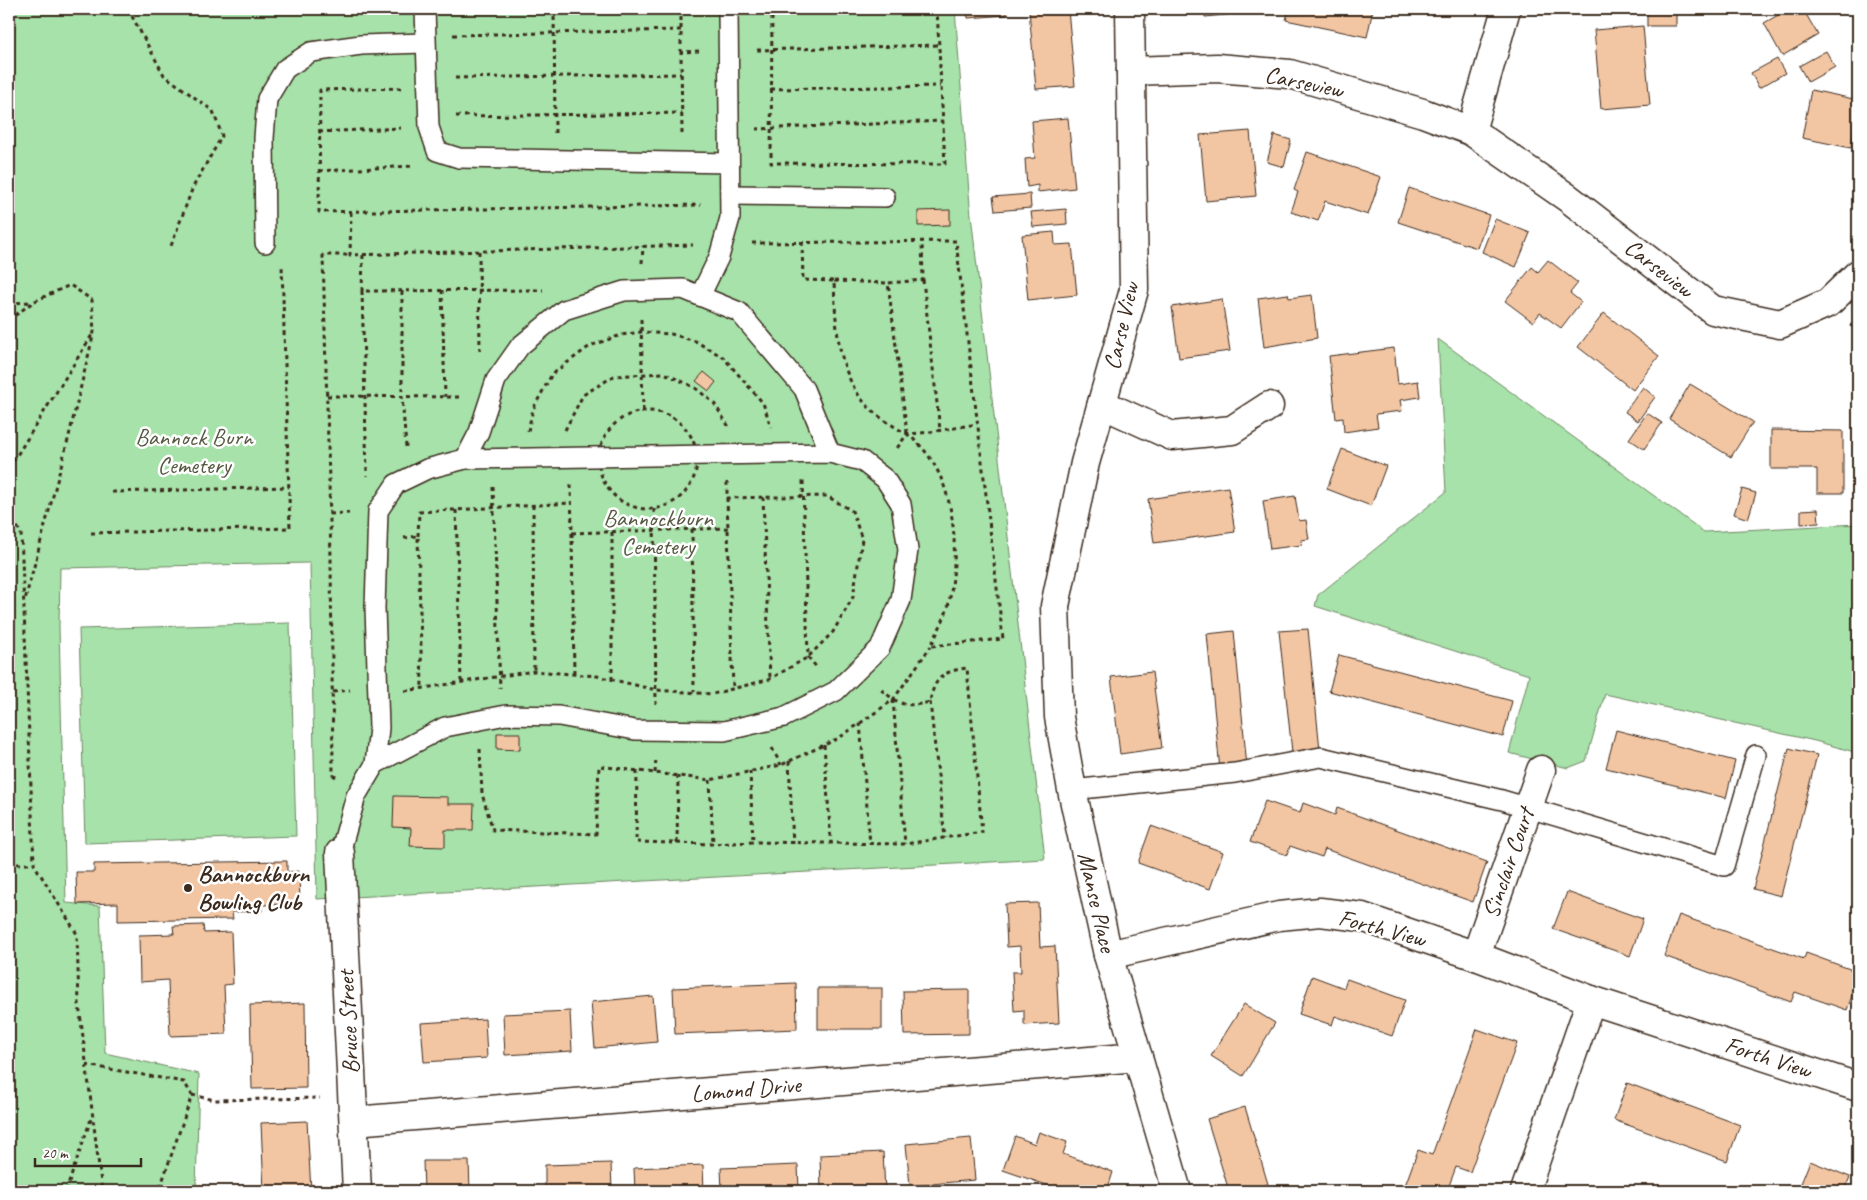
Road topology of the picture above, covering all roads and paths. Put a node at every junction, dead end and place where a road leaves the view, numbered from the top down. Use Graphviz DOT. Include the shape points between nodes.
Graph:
graph roads {
  1 [pos="128,9"];
  2 [pos="425,9"];
  3 [pos="554,9"];
  4 [pos="681,9"];
  5 [pos="728,9"];
  6 [pos="912,9"];
  7 [pos="937,9"];
  8 [pos="1130,9"];
  9 [pos="1506,9"];
  10 [pos="772,11"];
  11 [pos="681,30"];
  12 [pos="554,32"];
  13 [pos="426,40"];
  14 [pos="939,45"];
  15 [pos="771,49"];
  16 [pos="728,50"];
  17 [pos="682,52"];
  18 [pos="1131,71"];
  19 [pos="682,74"];
  20 [pos="555,76"];
  21 [pos="427,78"];
  22 [pos="941,86"];
  23 [pos="771,89"];
  24 [pos="682,113"];
  25 [pos="555,114"];
  26 [pos="943,121"];
  27 [pos="429,122"];
  28 [pos="771,128"];
  29 [pos="729,129"];
  30 [pos="1471,131"];
  31 [pos="319,132"];
  32 [pos="447,154"];
  33 [pos="556,160"];
  34 [pos="682,162"];
  35 [pos="729,163"];
  36 [pos="319,171"];
  37 [pos="730,195"];
  38 [pos="885,197"];
  39 [pos="922,241"];
  40 [pos="802,242"];
  41 [pos="265,243"];
  42 [pos="171,246"];
  43 [pos="479,251"];
  44 [pos="350,255"];
  45 [pos="363,255"];
  46 [pos="1858,274"];
  47 [pos="923,280"];
  48 [pos="834,281"];
  49 [pos="888,282"];
  50 [pos="442,290"];
  51 [pos="480,290"];
  52 [pos="548,290"];
  53 [pos="641,290"];
  54 [pos="362,291"];
  55 [pos="402,291"];
  56 [pos="700,296"];
  57 [pos="33,302"];
  58 [pos="9,303"];
  59 [pos="9,320"];
  60 [pos="94,332"];
  61 [pos="641,332"];
  62 [pos="480,358"];
  63 [pos="642,373"];
  64 [pos="327,396"];
  65 [pos="402,397"];
  66 [pos="445,397"];
  67 [pos="490,397"];
  68 [pos="365,398"];
  69 [pos="1102,404"];
  70 [pos="1269,406"];
  71 [pos="643,410"];
  72 [pos="978,424"];
  73 [pos="940,430"];
  74 [pos="907,434"];
  75 [pos="803,453"];
  76 [pos="830,453"];
  77 [pos="730,454"];
  78 [pos="774,454"];
  79 [pos="522,458"];
  80 [pos="565,458"];
  81 [pos="466,459"];
  82 [pos="492,459"];
  83 [pos="9,468"];
  84 [pos="408,478"];
  85 [pos="367,483"];
  86 [pos="289,487"];
  87 [pos="112,492"];
  88 [pos="803,497"];
  89 [pos="727,498"];
  90 [pos="763,498"];
  91 [pos="572,503"];
  92 [pos="533,505"];
  93 [pos="494,507"];
  94 [pos="654,509"];
  95 [pos="456,510"];
  96 [pos="9,513"];
  97 [pos="728,528"];
  98 [pos="692,529"];
  99 [pos="654,530"];
  100 [pos="612,532"];
  101 [pos="91,533"];
  102 [pos="572,533"];
  103 [pos="418,536"];
  104 [pos="377,540"];
  105 [pos="24,606"];
  106 [pos="1054,606"];
  107 [pos="931,646"];
  108 [pos="808,656"];
  109 [pos="858,670"];
  110 [pos="534,671"];
  111 [pos="500,675"];
  112 [pos="574,675"];
  113 [pos="770,679"];
  114 [pos="612,680"];
  115 [pos="461,681"];
  116 [pos="422,687"];
  117 [pos="732,689"];
  118 [pos="656,690"];
  119 [pos="836,691"];
  120 [pos="694,692"];
  121 [pos="378,697"];
  122 [pos="893,700"];
  123 [pos="930,702"];
  124 [pos="501,716"];
  125 [pos="473,721"];
  126 [pos="860,723"];
  127 [pos="657,730"];
  128 [pos="824,745"];
  129 [pos="1756,755"];
  130 [pos="789,761"];
  131 [pos="375,764"];
  132 [pos="1541,770"];
  133 [pos="637,771"];
  134 [pos="750,771"];
  135 [pos="655,773"];
  136 [pos="678,776"];
  137 [pos="710,780"];
  138 [pos="1072,790"];
  139 [pos="356,796"];
  140 [pos="1527,808"];
  141 [pos="945,838"];
  142 [pos="753,842"];
  143 [pos="831,842"];
  144 [pos="677,843"];
  145 [pos="713,844"];
  146 [pos="793,844"];
  147 [pos="870,844"];
  148 [pos="905,844"];
  149 [pos="340,853"];
  150 [pos="9,864"];
  151 [pos="34,864"];
  152 [pos="1108,955"];
  153 [pos="1476,956"];
  154 [pos="1591,1000"];
  155 [pos="1138,1057"];
  156 [pos="86,1065"];
  157 [pos="1858,1087"];
  158 [pos="192,1095"];
  159 [pos="353,1109"];
  160 [pos="91,1116"];
  161 [pos="66,1191"];
  162 [pos="102,1191"];
  163 [pos="160,1191"];
  164 [pos="357,1191"];
  165 [pos="1177,1191"];
  166 [pos="1525,1191"];
  1 -- 42 [label="path" via="164,75 213,111 222,136 193,186"];
  2 -- 13 [label="lane"];
  3 -- 12 [label="path"];
  4 -- 11 [label="path"];
  5 -- 16 [label="lane"];
  6 -- 10 [label="path"];
  7 -- 14 [label="path"];
  8 -- 18 [label="street, Carse View"];
  9 -- 30 [label="street"];
  10 -- 15 [label="path"];
  11 -- 12 [label="path"];
  11 -- 17 [label="path"];
  12 -- 13 [label="path"];
  12 -- 20 [label="path"];
  13 -- 21 [label="lane"];
  13 -- 41 [label="lane" via="311,52 285,69 267,99"];
  14 -- 15 [label="path"];
  14 -- 22 [label="path"];
  15 -- 16 [label="path"];
  15 -- 23 [label="path"];
  16 -- 17 [label="path"];
  16 -- 29 [label="lane"];
  17 -- 19 [label="path"];
  18 -- 30 [label="street, Carseview" via="1217,68 1290,74 1423,113"];
  18 -- 69 [label="street, Carse View" via="1134,290"];
  19 -- 20 [label="path"];
  19 -- 24 [label="path"];
  20 -- 21 [label="path"];
  20 -- 25 [label="path"];
  21 -- 27 [label="lane"];
  22 -- 23 [label="path"];
  22 -- 26 [label="path"];
  23 -- 28 [label="path"];
  24 -- 25 [label="path"];
  24 -- 34 [label="path"];
  25 -- 27 [label="path"];
  25 -- 33 [label="path"];
  26 -- 28 [label="path"];
  26 -- 28 [label="path" via="945,164 771,163"];
  27 -- 31 [label="path"];
  27 -- 32 [label="lane" via="437,151"];
  28 -- 29 [label="path"];
  29 -- 35 [label="lane"];
  30 -- 46 [label="street, Carseview" via="1568,198 1713,310 1780,324 1828,303"];
  32 -- 33 [label="lane" via="459,158"];
  32 -- 36 [label="path" via="430,165"];
  33 -- 34 [label="lane"];
  34 -- 35 [label="lane"];
  35 -- 37 [label="lane"];
  37 -- 38 [label="lane"];
  37 -- 56 [label="lane" via="730,218 719,257"];
  39 -- 47 [label="path"];
  40 -- 48 [label="path" via="803,280"];
  41 -- 86 [label="path" via="281,255"];
  43 -- 51 [label="path"];
  44 -- 64 [label="path" via="323,255"];
  45 -- 54 [label="path"];
  47 -- 49 [label="path"];
  47 -- 73 [label="path"];
  48 -- 49 [label="path"];
  48 -- 74 [label="path" via="836,330 845,367 860,400 878,417"];
  49 -- 74 [label="path"];
  50 -- 51 [label="path"];
  50 -- 55 [label="path"];
  50 -- 66 [label="path"];
  51 -- 52 [label="path"];
  51 -- 62 [label="path"];
  53 -- 56 [label="lane" via="683,289"];
  53 -- 61 [label="path"];
  53 -- 67 [label="lane" via="624,291 564,310 520,346 496,380"];
  54 -- 55 [label="path"];
  54 -- 68 [label="path"];
  55 -- 65 [label="path"];
  56 -- 76 [label="lane" via="739,312 804,389"];
  57 -- 58 [label="path"];
  57 -- 59 [label="path"];
  57 -- 60 [label="path" via="70,285 92,300"];
  60 -- 83 [label="path"];
  60 -- 105 [label="path"];
  61 -- 63 [label="path"];
  61 -- 78 [label="path" via="671,334 695,341 723,357 764,403"];
  61 -- 79 [label="path" via="590,346 552,374 533,408"];
  63 -- 71 [label="path"];
  63 -- 77 [label="path" via="664,373 694,387 714,403 733,436"];
  63 -- 80 [label="path" via="614,376 583,395 566,427"];
  64 -- 68 [label="path"];
  64 -- 139 [label="path" via="334,775"];
  65 -- 66 [label="path"];
  65 -- 68 [label="path"];
  65 -- 84 [label="path"];
  66 -- 67 [label="path"];
  67 -- 81 [label="lane"];
  68 -- 85 [label="path"];
  69 -- 70 [label="street" via="1172,436 1232,430"];
  69 -- 106 [label="street, Carse View"];
  72 -- 73 [label="path"];
  73 -- 74 [label="path"];
  75 -- 76 [label="lane"];
  75 -- 78 [label="lane"];
  75 -- 88 [label="path"];
  76 -- 109 [label="lane" via="862,461 885,479 901,504 908,550 901,600 880,648"];
  77 -- 78 [label="lane"];
  77 -- 80 [label="lane"];
  77 -- 89 [label="path"];
  79 -- 80 [label="lane"];
  79 -- 82 [label="lane"];
  80 -- 91 [label="path"];
  81 -- 82 [label="lane"];
  81 -- 84 [label="lane" via="427,469"];
  82 -- 93 [label="path"];
  84 -- 104 [label="lane" via="396,484 378,511"];
  86 -- 87 [label="path"];
  86 -- 101 [label="path" via="290,528"];
  88 -- 90 [label="path"];
  88 -- 108 [label="path"];
  88 -- 108 [label="path" via="827,496 852,511 862,539 853,597 833,632"];
  89 -- 90 [label="path"];
  89 -- 97 [label="path"];
  90 -- 113 [label="path"];
  91 -- 92 [label="path"];
  91 -- 102 [label="path"];
  92 -- 93 [label="path"];
  92 -- 110 [label="path"];
  93 -- 95 [label="path"];
  93 -- 111 [label="path"];
  94 -- 99 [label="path"];
  95 -- 103 [label="path" via="419,512"];
  95 -- 115 [label="path"];
  96 -- 105 [label="path" via="21,533"];
  97 -- 98 [label="path"];
  97 -- 117 [label="path"];
  98 -- 99 [label="path"];
  98 -- 120 [label="path"];
  99 -- 100 [label="path"];
  99 -- 118 [label="path"];
  100 -- 102 [label="path"];
  100 -- 114 [label="path"];
  102 -- 112 [label="path"];
  103 -- 104 [label="path"];
  103 -- 116 [label="path"];
  104 -- 121 [label="lane"];
  105 -- 151 [label="path"];
  106 -- 138 [label="street, Manse Place" via="1059,717"];
  107 -- 122 [label="path"];
  108 -- 113 [label="path"];
  108 -- 119 [label="path"];
  109 -- 119 [label="lane"];
  109 -- 122 [label="path"];
  110 -- 111 [label="path"];
  110 -- 112 [label="path"];
  111 -- 115 [label="path"];
  111 -- 124 [label="path"];
  112 -- 114 [label="path"];
  113 -- 117 [label="path"];
  114 -- 118 [label="path"];
  115 -- 116 [label="path"];
  116 -- 121 [label="path"];
  117 -- 120 [label="path" via="713,694"];
  118 -- 120 [label="path"];
  118 -- 127 [label="path"];
  119 -- 127 [label="lane" via="784,717 724,731"];
  121 -- 131 [label="lane"];
  122 -- 123 [label="path" via="909,707"];
  122 -- 126 [label="path"];
  122 -- 148 [label="path"];
  123 -- 141 [label="path"];
  123 -- 141 [label="path" via="933,687 948,670 967,668 982,832"];
  124 -- 125 [label="lane"];
  124 -- 127 [label="lane" via="559,716 635,730"];
  125 -- 131 [label="lane" via="445,727"];
  125 -- 133 [label="path" via="481,753 482,794 494,830 596,834 598,766"];
  126 -- 128 [label="path"];
  126 -- 147 [label="path"];
  127 -- 135 [label="path"];
  128 -- 130 [label="path"];
  128 -- 143 [label="path"];
  129 -- 140 [label="lane" via="1724,866"];
  130 -- 134 [label="path"];
  130 -- 146 [label="path"];
  131 -- 139 [label="lane"];
  132 -- 140 [label="street, Sinclair Court"];
  133 -- 135 [label="path"];
  133 -- 144 [label="path" via="636,842"];
  134 -- 137 [label="path"];
  134 -- 142 [label="path"];
  135 -- 136 [label="path"];
  136 -- 137 [label="path"];
  136 -- 144 [label="path"];
  137 -- 145 [label="path"];
  138 -- 140 [label="lane" via="1235,773 1321,757"];
  138 -- 152 [label="street, Manse Place"];
  139 -- 149 [label="lane"];
  140 -- 153 [label="street, Sinclair Court"];
  141 -- 148 [label="path"];
  142 -- 145 [label="path"];
  142 -- 146 [label="path"];
  143 -- 146 [label="path"];
  143 -- 147 [label="path"];
  144 -- 145 [label="path"];
  147 -- 148 [label="path"];
  149 -- 159 [label="street, Bruce Street"];
  150 -- 151 [label="path"];
  151 -- 156 [label="path" via="77,934 79,1005"];
  152 -- 153 [label="street, Forth View" via="1279,916 1320,912 1362,918"];
  152 -- 155 [label="street, Manse Place"];
  153 -- 154 [label="street, Forth View"];
  154 -- 157 [label="street, Forth View"];
  154 -- 166 [label="street"];
  155 -- 159 [label="street, Lomond Drive"];
  155 -- 165 [label="street, Manse Place"];
  156 -- 158 [label="path" via="184,1082"];
  156 -- 160 [label="path"];
  158 -- 159 [label="path" via="215,1100"];
  158 -- 163 [label="path"];
  159 -- 164 [label="street, Bruce Street"];
  160 -- 161 [label="path"];
  160 -- 162 [label="path"];
}
